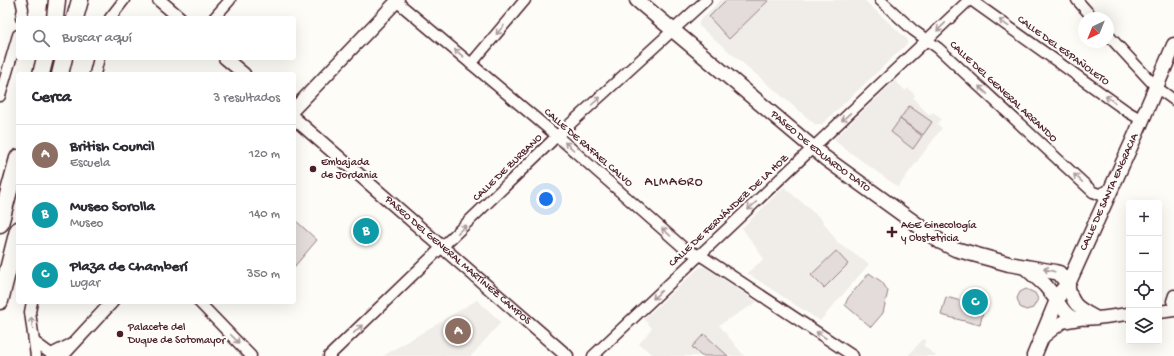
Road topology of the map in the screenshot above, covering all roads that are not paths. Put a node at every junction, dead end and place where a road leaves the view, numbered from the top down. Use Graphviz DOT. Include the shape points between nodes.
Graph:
graph roads {
  1 [pos="21,0"];
  2 [pos="57,0"];
  3 [pos="80,0"];
  4 [pos="124,0"];
  5 [pos="159,0"];
  6 [pos="230,0"];
  7 [pos="397,0"];
  8 [pos="525,0"];
  9 [pos="638,0"];
  10 [pos="706,0"];
  11 [pos="880,0"];
  12 [pos="970,0"];
  13 [pos="1077,0"];
  14 [pos="1088,12"];
  15 [pos="21,16"];
  16 [pos="55,16"];
  17 [pos="76,16"];
  18 [pos="112,16"];
  19 [pos="178,16"];
  20 [pos="216,16"];
  21 [pos="674,30"];
  22 [pos="16,39"];
  23 [pos="928,40"];
  24 [pos="1114,42"];
  25 [pos="1174,44"];
  26 [pos="44,60"];
  27 [pos="64,60"];
  28 [pos="99,60"];
  29 [pos="227,60"];
  30 [pos="5,61"];
  31 [pos="471,64"];
  32 [pos="42,72"];
  33 [pos="60,72"];
  34 [pos="96,72"];
  35 [pos="242,72"];
  36 [pos="1156,87"];
  37 [pos="0,96"];
  38 [pos="1174,100"];
  39 [pos="296,107"];
  40 [pos="296,120"];
  41 [pos="1142,120"];
  42 [pos="557,136"];
  43 [pos="813,148"];
  44 [pos="16,165"];
  45 [pos="1111,190"];
  46 [pos="0,224"];
  47 [pos="16,238"];
  48 [pos="443,248"];
  49 [pos="699,256"];
  50 [pos="1025,267"];
  51 [pos="1068,284"];
  52 [pos="1174,294"];
  53 [pos="1056,300"];
  54 [pos="0,301"];
  55 [pos="32,304"];
  56 [pos="110,304"];
  57 [pos="201,304"];
  58 [pos="1174,304"];
  59 [pos="1174,310"];
  60 [pos="1162,312"];
  61 [pos="1126,314"];
  62 [pos="1095,317"];
  63 [pos="1080,319"];
  64 [pos="1042,338"];
  65 [pos="36,343"];
  66 [pos="74,343"];
  67 [pos="36,356"];
  68 [pos="62,356"];
  69 [pos="251,356"];
  70 [pos="329,356"];
  71 [pos="568,356"];
  72 [pos="593,356"];
  73 [pos="853,356"];
  74 [pos="1034,356"];
  1 -- 15 [label="street"];
  2 -- 16 [label="highway"];
  3 -- 17 [label="highway"];
  4 -- 18 [label="street"];
  5 -- 19 [label="street"];
  6 -- 20 [label="street"];
  31 -- 7 [label="street, CALLE DE RAFAEL CALVO, one-way"];
  7 -- 39 [label="street"];
  8 -- 31 [label="street, one-way"];
  9 -- 21 [label="main road, PASEO DE EDUARDO DATO"];
  10 -- 21 [label="street, CALLE DE ZURBANO"];
  11 -- 23 [label="street, CALLE DEL GENERAL ARRANDO"];
  12 -- 23 [label="street, CALLE DE FERNÁNDEZ DE LA HOZ, one-way"];
  41 -- 12 [label="street, CALLE DEL ESPAÑOLETO, one-way"];
  13 -- 14 [label="street"];
  42 -- 21 [label="street, CALLE DE ZURBANO, one-way"];
  21 -- 43 [label="main road, PASEO DE EDUARDO DATO"];
  22 -- 30 [label="street"];
  23 -- 43 [label="street, CALLE DE FERNÁNDEZ DE LA HOZ, one-way"];
  45 -- 23 [label="street, CALLE DEL GENERAL ARRANDO, one-way" via="1098,194 1093,192"];
  24 -- 36 [label="street"];
  25 -- 36 [label="main road, CALLE DE SANTA ENGRACIA"];
  26 -- 32 [label="highway"];
  27 -- 33 [label="highway"];
  28 -- 34 [label="street"];
  29 -- 35 [label="street"];
  30 -- 37 [label="street"];
  31 -- 42 [label="street, CALLE DE RAFAEL CALVO"];
  36 -- 38 [label="street"];
  36 -- 41 [label="main road, CALLE DE SANTA ENGRACIA"];
  40 -- 48 [label="street, PASEO DEL GENERAL MARTÍNEZ CAMPOS"];
  41 -- 45 [label="main road, CALLE DE SANTA ENGRACIA"];
  48 -- 42 [label="street, CALLE DE ZURBANO, one-way"];
  49 -- 42 [label="street, CALLE DE RAFAEL CALVO, one-way" via="685,249"];
  43 -- 49 [label="street, CALLE DE FERNÁNDEZ DE LA HOZ, one-way"];
  43 -- 50 [label="main road, PASEO DE EDUARDO DATO" via="949,246"];
  44 -- 46 [label="highway"];
  45 -- 51 [label="main road, CALLE DE SANTA ENGRACIA"];
  47 -- 54 [label="highway"];
  70 -- 48 [label="street, CALLE DE ZURBANO, one-way"];
  48 -- 71 [label="street, PASEO DEL GENERAL MARTÍNEZ CAMPOS"];
  49 -- 72 [label="street, CALLE DE FERNÁNDEZ DE LA HOZ, one-way"];
  73 -- 49 [label="street, CALLE DE RAFAEL CALVO, one-way"];
  51 -- 50 [label="main road, PASEO DE EDUARDO DATO, one-way" via="1059,273 1043,268"];
  50 -- 53 [label="main road" via="1045,285"];
  51 -- 53 [label="main road, CALLE DE SANTA ENGRACIA"];
  51 -- 62 [label="street" via="1076,306"];
  52 -- 58 [label="street"];
  53 -- 63 [label="street" via="1069,315"];
  53 -- 64 [label="main road, CALLE DE SANTA ENGRACIA"];
  65 -- 55 [label="street, one-way" via="30,312"];
  56 -- 66 [label="street"];
  57 -- 69 [label="street, one-way"];
  59 -- 60 [label="street"];
  61 -- 62 [label="street, CALLE DE SANTA ENGRACIA"];
  62 -- 63 [label="street, CALLE DE SANTA ENGRACIA"];
  63 -- 64 [label="street, CALLE DE SANTA ENGRACIA" via="1062,322"];
  64 -- 74 [label="main road, CALLE DE SANTA ENGRACIA"];
  65 -- 66 [label="street" via="51,354"];
  65 -- 67 [label="street"];
  66 -- 68 [label="street"];
}
